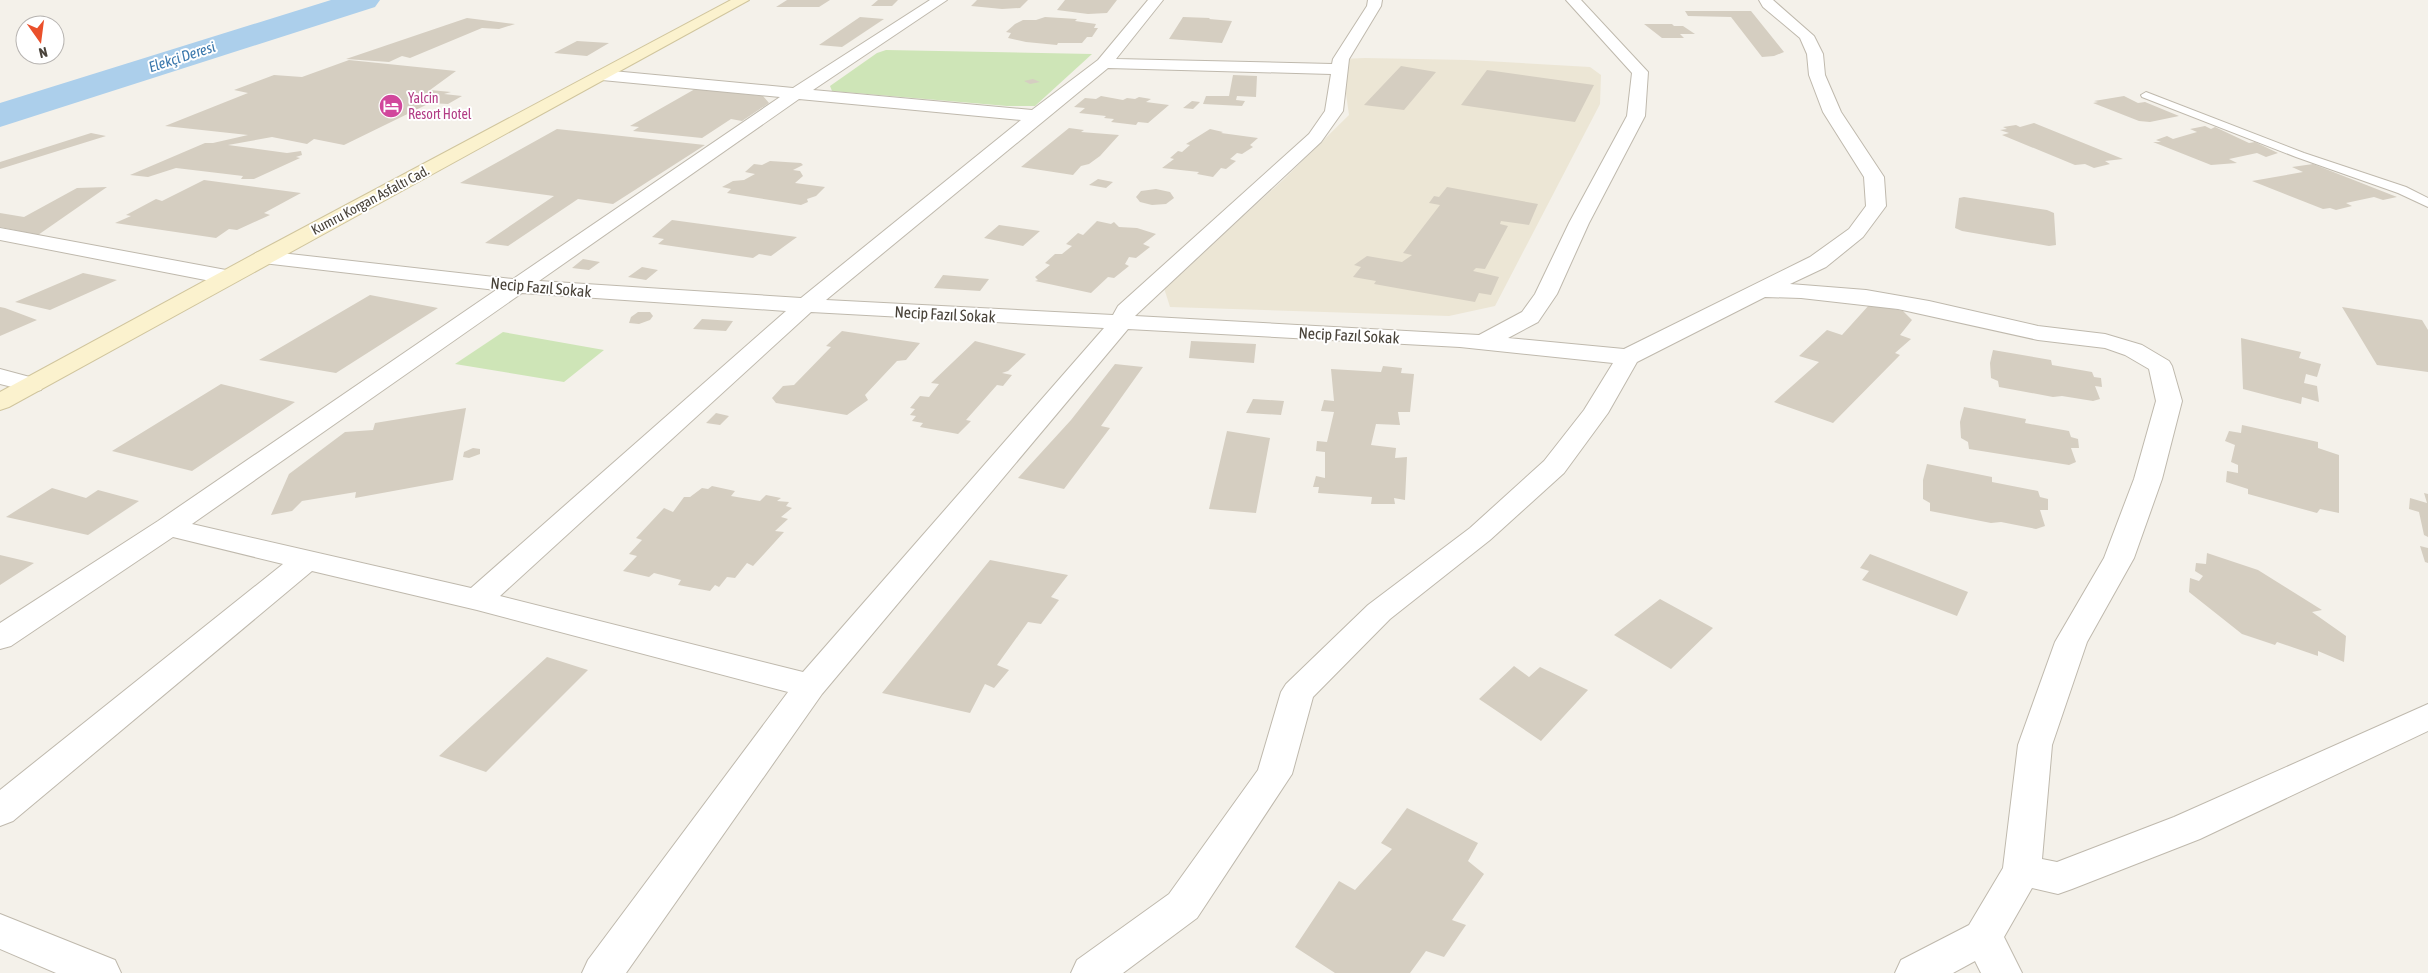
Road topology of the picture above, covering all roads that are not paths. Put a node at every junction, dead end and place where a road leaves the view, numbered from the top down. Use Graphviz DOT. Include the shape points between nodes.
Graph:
graph roads {
  1 [pos="742,0"];
  2 [pos="940,0"];
  3 [pos="1156,0"];
  4 [pos="1375,0"];
  5 [pos="1573,0"];
  6 [pos="1766,0"];
  7 [pos="1108,58"];
  8 [pos="1340,64"];
  9 [pos="602,75"];
  10 [pos="794,94"];
  11 [pos="2146,96"];
  12 [pos="1036,116"];
  13 [pos="2428,203"];
  14 [pos="0,234"];
  15 [pos="263,258"];
  16 [pos="226,277"];
  17 [pos="518,286"];
  18 [pos="1756,292"];
  19 [pos="806,305"];
  20 [pos="1120,324"];
  21 [pos="1483,342"];
  22 [pos="1628,357"];
  23 [pos="0,376"];
  24 [pos="32,385"];
  25 [pos="0,402"];
  26 [pos="168,527"];
  27 [pos="306,560"];
  28 [pos="477,600"];
  29 [pos="0,638"];
  30 [pos="810,686"];
  31 [pos="2428,717"];
  32 [pos="0,811"];
  33 [pos="2022,870"];
  34 [pos="0,931"];
  35 [pos="1983,937"];
  36 [pos="101,973"];
  37 [pos="602,973"];
  38 [pos="1091,973"];
  39 [pos="1915,973"];
  40 [pos="2002,973"];
  1 -- 9 [label="main road, Kumru Korgan Asfaltı Cad."];
  2 -- 10 [label="street"];
  3 -- 7 [label="street"];
  4 -- 8 [label="street"];
  5 -- 21 [label="street" via="1640,72 1636,116 1579,223 1546,294 1530,317"];
  6 -- 18 [label="street" via="1806,36 1815,54 1817,75 1832,112 1874,177 1876,206 1856,233 1818,262"];
  7 -- 8 [label="street"];
  7 -- 12 [label="street"];
  8 -- 20 [label="street" via="1334,111 1314,138 1126,311"];
  9 -- 10 [label="street"];
  9 -- 15 [label="main road, Kumru Korgan Asfaltı Cad."];
  10 -- 12 [label="street"];
  10 -- 17 [label="street"];
  11 -- 13 [label="lane" via="2402,190"];
  12 -- 19 [label="street"];
  14 -- 16 [label="street"];
  15 -- 16 [label="main road, Kumru Korgan Asfaltı Cad."];
  15 -- 17 [label="street, Necip Fazıl Sokak"];
  16 -- 24 [label="main road, Kumru Korgan Asfaltı Cad."];
  17 -- 19 [label="street, Necip Fazıl Sokak"];
  17 -- 26 [label="street"];
  18 -- 22 [label="street"];
  18 -- 33 [label="street" via="1796,290 1907,302 2028,331 2099,340 2131,348 2160,366 2169,401 2148,480 2119,558 2071,642 2035,745"];
  19 -- 20 [label="street, Necip Fazıl Sokak"];
  19 -- 28 [label="street"];
  20 -- 21 [label="street, Necip Fazıl Sokak"];
  20 -- 30 [label="street"];
  21 -- 22 [label="street, Necip Fazıl Sokak"];
  22 -- 38 [label="street" via="1595,413 1554,467 1480,534 1379,612 1298,692 1274,774 1183,906"];
  23 -- 24 [label="street"];
  24 -- 25 [label="main road, Kumru Korgan Asfaltı Cad."];
  26 -- 27 [label="street"];
  26 -- 29 [label="street"];
  27 -- 28 [label="street"];
  27 -- 32 [label="street"];
  28 -- 30 [label="street"];
  30 -- 37 [label="street"];
  31 -- 33 [label="street" via="2187,828 2058,878"];
  33 -- 35 [label="street"];
  34 -- 36 [label="street"];
  35 -- 39 [label="street"];
  35 -- 40 [label="street"];
}
